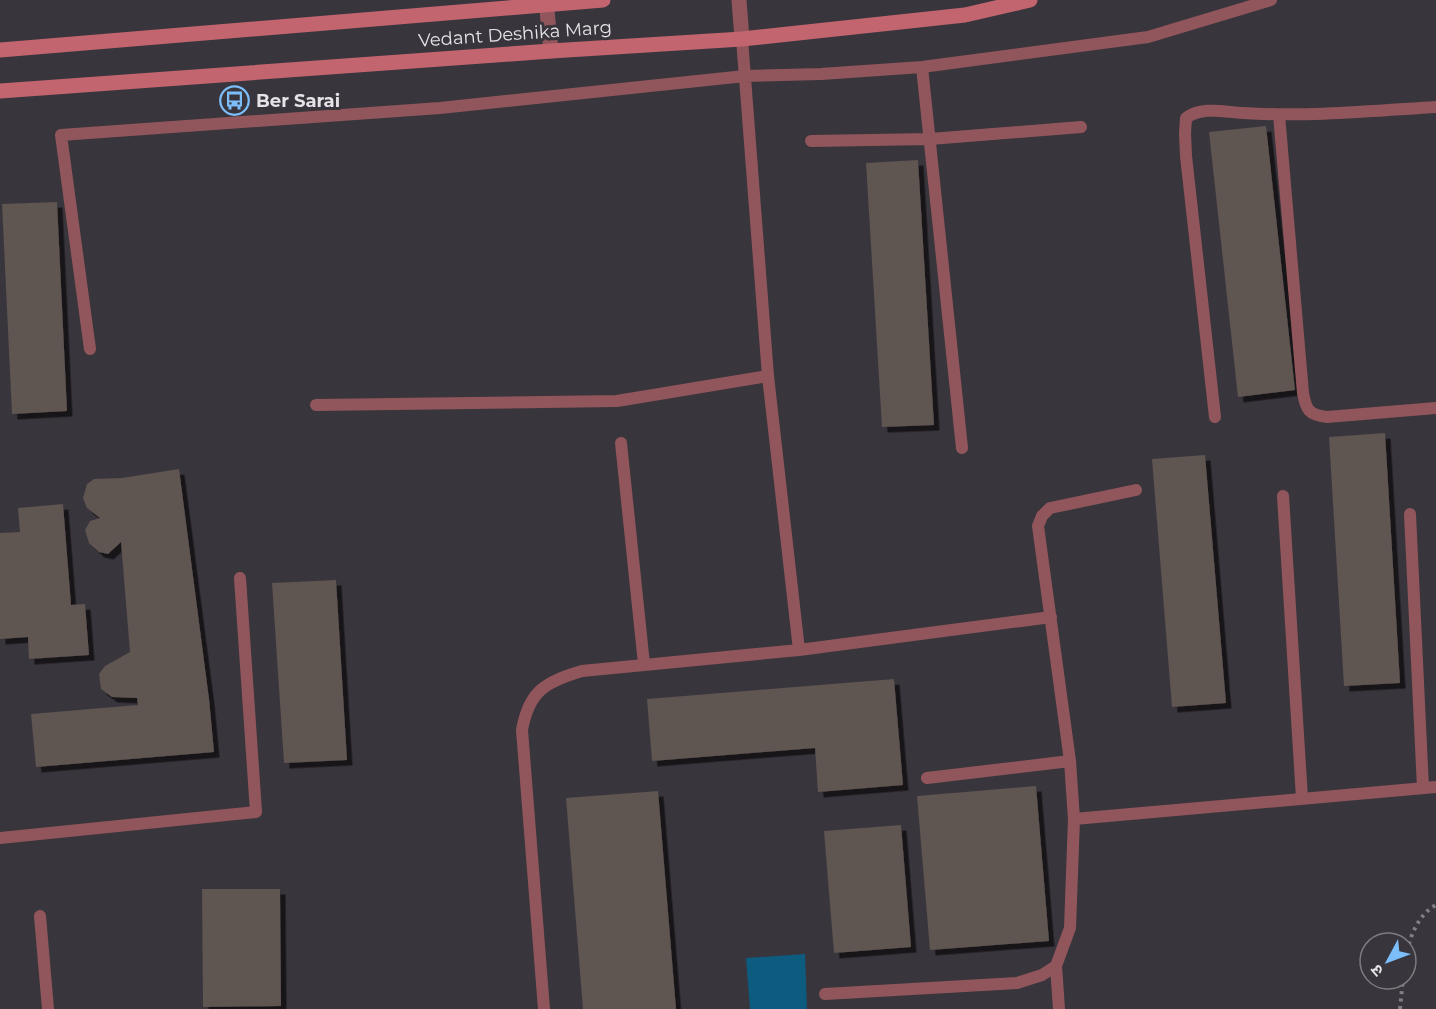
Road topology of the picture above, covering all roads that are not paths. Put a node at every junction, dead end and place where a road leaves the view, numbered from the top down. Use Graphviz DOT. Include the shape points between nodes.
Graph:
graph roads {
  1 [pos="603,0"];
  2 [pos="739,0"];
  3 [pos="1030,0"];
  4 [pos="1271,0"];
  5 [pos="546,3"];
  6 [pos="742,39"];
  7 [pos="0,50"];
  8 [pos="551,51"];
  9 [pos="922,67"];
  10 [pos="746,76"];
  11 [pos="0,91"];
  12 [pos="1436,107"];
  13 [pos="1280,115"];
  14 [pos="1082,127"];
  15 [pos="930,139"];
  16 [pos="812,141"];
  17 [pos="90,349"];
  18 [pos="768,376"];
  19 [pos="316,405"];
  20 [pos="1436,408"];
  21 [pos="1215,417"];
  22 [pos="621,443"];
  23 [pos="962,448"];
  24 [pos="1136,490"];
  25 [pos="1283,496"];
  26 [pos="1410,514"];
  27 [pos="240,578"];
  28 [pos="1051,617"];
  29 [pos="799,650"];
  30 [pos="644,664"];
  31 [pos="1070,761"];
  32 [pos="927,778"];
  33 [pos="1430,787"];
  34 [pos="1302,798"];
  35 [pos="1074,819"];
  36 [pos="0,838"];
  37 [pos="40,916"];
  38 [pos="1056,966"];
  39 [pos="825,994"];
  40 [pos="48,1009"];
  41 [pos="544,1009"];
  42 [pos="1059,1009"];
  1 -- 5 [label="main road, Vedant Deshika Marg"];
  2 -- 6 [label="street"];
  3 -- 6 [label="main road, Vedant Deshika Marg" via="965,15"];
  4 -- 9 [label="lane" via="1148,37"];
  5 -- 7 [label="main road, Vedant Deshika Marg"];
  5 -- 8 [label="street"];
  6 -- 8 [label="main road, Vedant Deshika Marg"];
  6 -- 10 [label="lane"];
  8 -- 11 [label="main road, Vedant Deshika Marg"];
  9 -- 10 [label="lane"];
  9 -- 15 [label="lane"];
  10 -- 17 [label="lane" via="440,108 61,135"];
  10 -- 18 [label="lane"];
  12 -- 13 [label="lane"];
  13 -- 20 [label="lane" via="1305,406 1314,415 1327,417"];
  13 -- 21 [label="lane" via="1208,111 1194,112 1186,118 1186,156"];
  14 -- 15 [label="lane"];
  15 -- 16 [label="lane"];
  15 -- 23 [label="lane"];
  18 -- 19 [label="lane" via="617,401"];
  18 -- 29 [label="lane"];
  22 -- 30 [label="lane"];
  24 -- 28 [label="lane" via="1063,504 1041,516 1038,526"];
  25 -- 34 [label="lane"];
  26 -- 33 [label="lane"];
  27 -- 36 [label="lane" via="256,812"];
  28 -- 29 [label="lane"];
  28 -- 31 [label="lane"];
  29 -- 30 [label="lane"];
  30 -- 41 [label="lane" via="560,677 538,692 525,711 522,730"];
  31 -- 32 [label="lane"];
  31 -- 35 [label="lane"];
  33 -- 34 [label="lane"];
  34 -- 35 [label="lane"];
  35 -- 38 [label="lane" via="1070,928"];
  37 -- 40 [label="lane"];
  38 -- 39 [label="lane" via="1017,983"];
  38 -- 42 [label="lane"];
}
